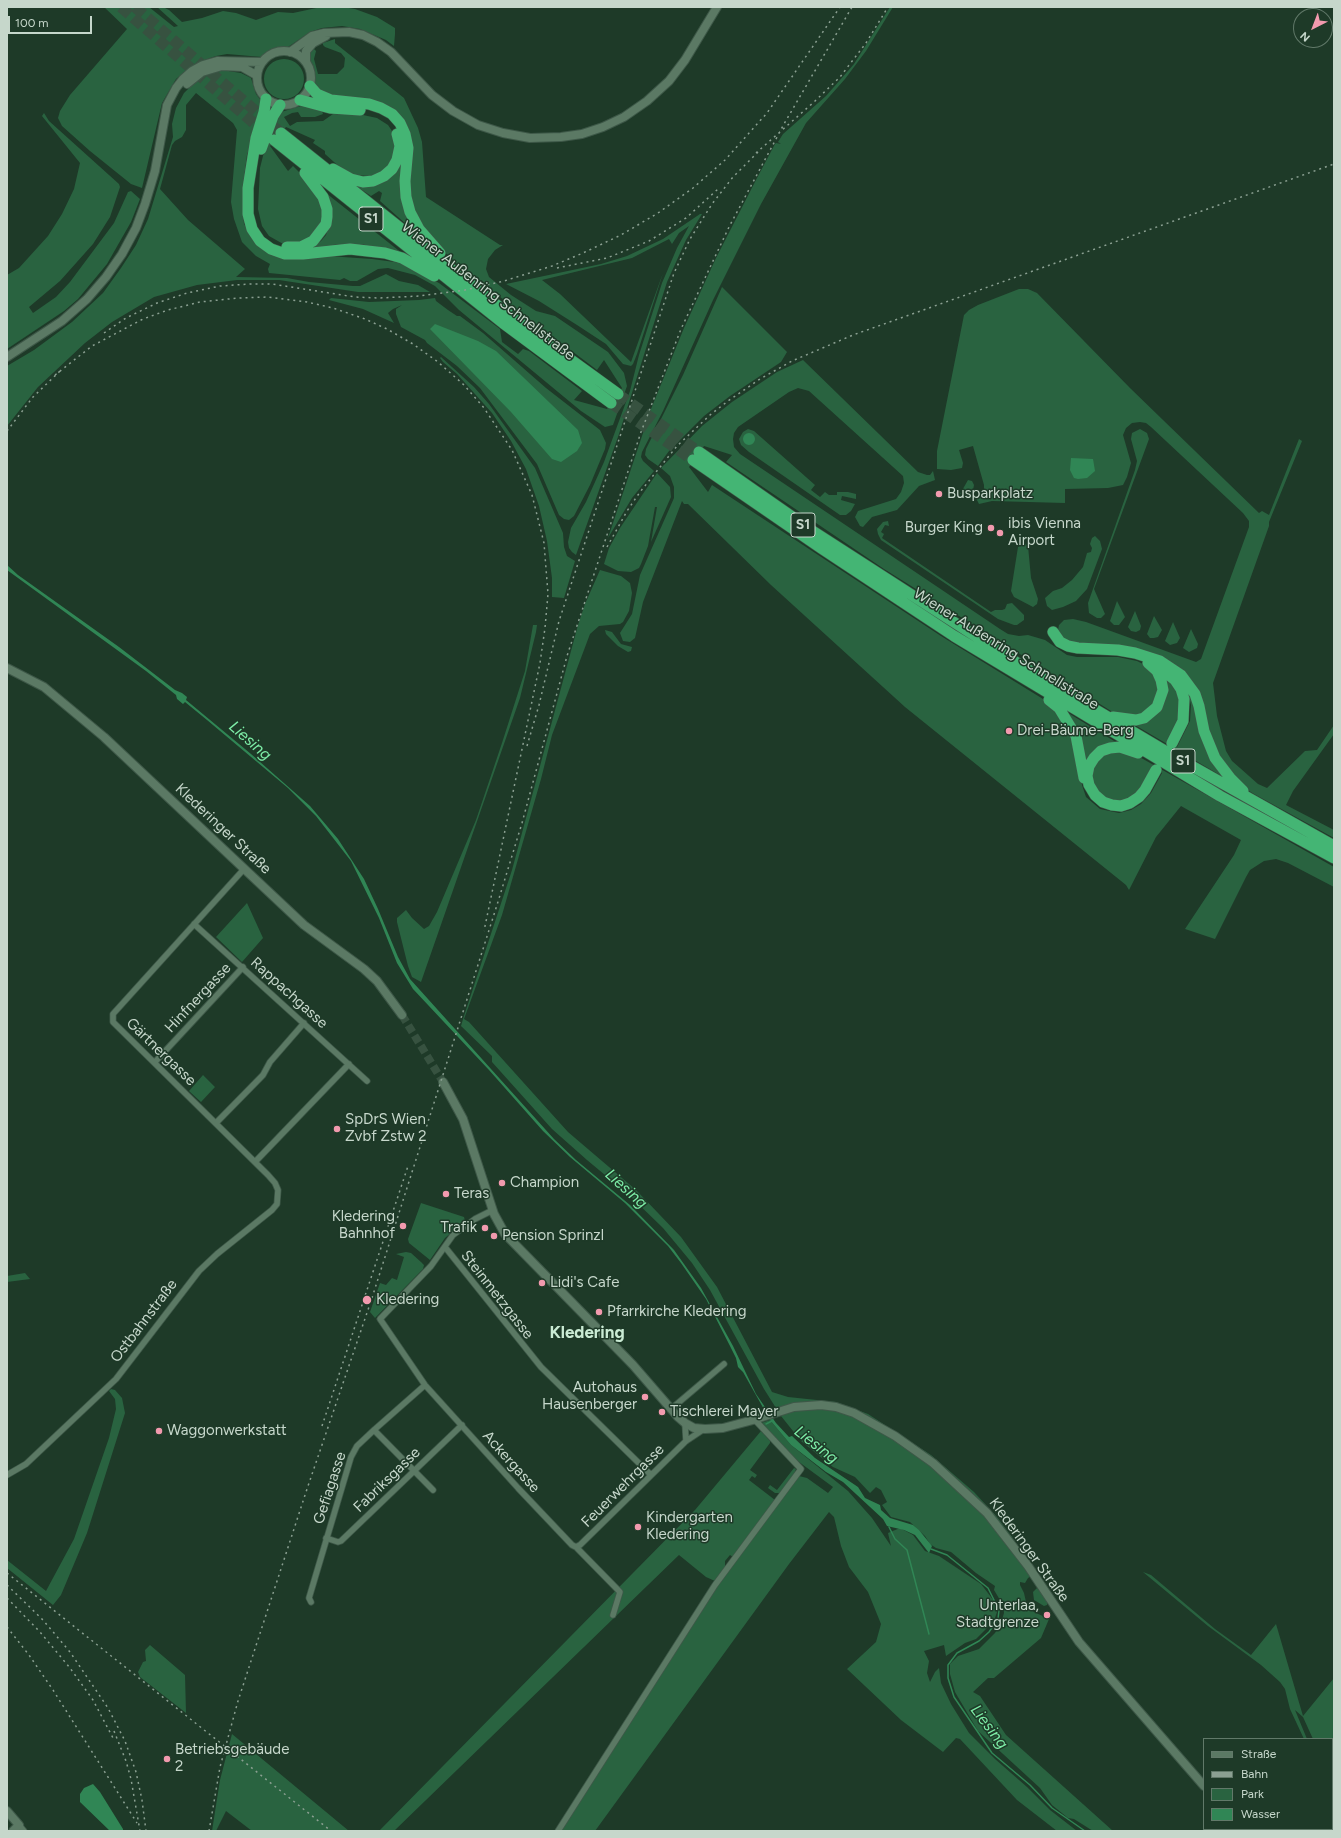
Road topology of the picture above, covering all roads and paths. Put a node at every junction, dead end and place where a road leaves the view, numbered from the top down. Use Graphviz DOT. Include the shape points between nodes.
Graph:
graph roads {
  1 [pos="717,7"];
  2 [pos="336,32"];
  3 [pos="290,52"];
  4 [pos="262,62"];
  5 [pos="306,62"];
  6 [pos="256,75"];
  7 [pos="310,86"];
  8 [pos="266,99"];
  9 [pos="300,100"];
  10 [pos="280,105"];
  11 [pos="163,128"];
  12 [pos="291,155"];
  13 [pos="310,157"];
  14 [pos="446,266"];
  15 [pos="451,282"];
  16 [pos="7,357"];
  17 [pos="1049,634"];
  18 [pos="1149,661"];
  19 [pos="7,668"];
  20 [pos="16,674"];
  21 [pos="7,676"];
  22 [pos="1033,684"];
  23 [pos="1102,715"];
  24 [pos="1174,744"];
  25 [pos="1220,796"];
  26 [pos="1264,808"];
  27 [pos="1334,846"];
  28 [pos="1334,858"];
  29 [pos="244,869"];
  30 [pos="194,924"];
  31 [pos="243,968"];
  32 [pos="402,1015"];
  33 [pos="304,1023"];
  34 [pos="154,1062"];
  35 [pos="348,1064"];
  36 [pos="367,1081"];
  37 [pos="443,1082"];
  38 [pos="216,1123"];
  39 [pos="255,1162"];
  40 [pos="268,1175"];
  41 [pos="493,1210"];
  42 [pos="444,1247"];
  43 [pos="724,1364"];
  44 [pos="425,1385"];
  45 [pos="671,1409"];
  46 [pos="756,1419"];
  47 [pos="685,1423"];
  48 [pos="462,1425"];
  49 [pos="705,1429"];
  50 [pos="374,1430"];
  51 [pos="686,1441"];
  52 [pos="413,1470"];
  53 [pos="7,1475"];
  54 [pos="651,1475"];
  55 [pos="433,1490"];
  56 [pos="326,1538"];
  57 [pos="576,1547"];
  58 [pos="311,1602"];
  59 [pos="613,1616"];
  60 [pos="1203,1785"];
  61 [pos="7,1811"];
  62 [pos="22,1828"];
  63 [pos="13,1831"];
  64 [pos="558,1831"];
  1 -- 2 [label="main road" via="685,60 669,81 647,102 603,127 561,137 530,138 478,125 432,95 391,52 377,42 356,34"];
  2 -- 3 [label="main road" via="312,36"];
  2 -- 5 [label="main road" via="313,42 306,51"];
  3 -- 4 [label="main road" via="274,52"];
  3 -- 5 [label="main road" via="297,54"];
  4 -- 6 [label="main road"];
  4 -- 11 [label="main road" via="217,61 192,71 171,96"];
  5 -- 7 [label="main road" via="310,73"];
  6 -- 8 [label="main road" via="258,88"];
  6 -- 11 [label="main road" via="242,67 231,65 213,67 202,72 178,94"];
  7 -- 9 [label="main road"];
  7 -- 14 [label="highway" via="317,94 331,100 369,104 381,108 392,114 400,123 408,148 405,182 410,212 418,229 439,253"];
  8 -- 10 [label="main road"];
  8 -- 15 [label="highway" via="256,138 248,188 248,214 252,229 260,240 271,249 285,254 350,249 385,253 402,258 439,279"];
  9 -- 10 [label="main road" via="294,104"];
  9 -- 13 [label="highway" via="340,110 368,110 378,113 394,127 399,141 400,153 395,164 384,176 373,181 351,179"];
  10 -- 12 [label="highway" via="263,141 257,169 256,214 258,225 265,236 286,247 300,247 313,240 322,230 326,224 327,209 320,190"];
  11 -- 16 [label="main road" via="155,171 145,204 122,254 87,299 62,321"];
  12 -- 13 [label="highway, Wiener Außenring Schnellstraße / S1" via="278,136"];
  12 -- 15 [label="highway, Wiener Außenring Schnellstraße / S1"];
  13 -- 14 [label="highway, Wiener Außenring Schnellstraße / S1"];
  14 -- 15 [label="highway, Wiener Außenring Schnellstraße / S1" via="615,398 507,326"];
  17 -- 18 [label="highway" via="1068,646 1118,650"];
  18 -- 23 [label="highway" via="1157,671 1163,690 1157,707 1148,716 1136,720"];
  18 -- 24 [label="highway" via="1178,678 1188,699 1187,722"];
  18 -- 26 [label="highway" via="1160,661 1189,684 1199,706 1204,731 1215,758 1231,779"];
  19 -- 20 [label="main road, Klederinger Straße"];
  20 -- 21 [label="main road"];
  20 -- 29 [label="main road, Klederinger Straße" via="44,687 104,737"];
  22 -- 23 [label="highway, Wiener Außenring Schnellstraße / S1" via="884,590 696,456 910,595"];
  22 -- 25 [label="highway, Wiener Außenring Schnellstraße / S1"];
  22 -- 25 [label="highway" via="1059,708 1068,721 1076,736 1085,786 1092,798 1101,805 1111,809 1132,806 1145,796 1158,770 1139,797 1130,803 1121,806 1102,802 1089,785 1089,766 1101,751 1120,747 1138,753 1206,791"];
  23 -- 26 [label="highway, Wiener Außenring Schnellstraße / S1"];
  25 -- 28 [label="highway, Wiener Außenring Schnellstraße / S1"];
  26 -- 27 [label="highway, Wiener Außenring Schnellstraße / S1"];
  29 -- 30 [label="street, Gärtnergasse"];
  29 -- 32 [label="main road, Klederinger Straße" via="304,925 373,977"];
  30 -- 31 [label="street, Rappachgasse"];
  30 -- 34 [label="street, Gärtnergasse" via="113,1014 113,1022"];
  31 -- 33 [label="street, Rappachgasse"];
  31 -- 34 [label="street, Hinfnergasse"];
  33 -- 35 [label="street, Rappachgasse"];
  33 -- 38 [label="street" via="270,1062 263,1075"];
  34 -- 38 [label="street, Gärtnergasse"];
  35 -- 36 [label="street, Rappachgasse"];
  35 -- 39 [label="street"];
  37 -- 41 [label="main road, Klederinger Straße" via="463,1119"];
  38 -- 39 [label="street, Gärtnergasse"];
  39 -- 40 [label="street, Gärtnergasse"];
  40 -- 53 [label="street, Ostbahnstraße" via="278,1190 275,1207 199,1271 116,1379 26,1464"];
  41 -- 42 [label="street" via="467,1224 453,1235"];
  41 -- 45 [label="main road, Klederinger Straße" via="505,1234 633,1365"];
  42 -- 44 [label="street, Ackergasse" via="431,1266 380,1319"];
  42 -- 54 [label="street, Steinmetzgasse" via="540,1367"];
  43 -- 45 [label="street"];
  44 -- 48 [label="street, Ackergasse"];
  44 -- 50 [label="street, Gefiagasse"];
  45 -- 47 [label="main road, Klederinger Straße"];
  46 -- 49 [label="main road, Klederinger Straße" via="723,1428"];
  46 -- 60 [label="main road, Klederinger Straße" via="794,1407 814,1405 848,1411 895,1436 952,1480 987,1513 1028,1566 1079,1642"];
  46 -- 64 [label="street" via="801,1470 715,1585"];
  47 -- 49 [label="main road, Klederinger Straße" via="694,1428"];
  47 -- 51 [label="street, Feuerwehrgasse"];
  48 -- 52 [label="street, Fabriksgasse"];
  48 -- 57 [label="street, Ackergasse" via="572,1546"];
  49 -- 51 [label="street, Feuerwehrgasse"];
  50 -- 52 [label="street"];
  50 -- 56 [label="street, Gefiagasse" via="357,1446 351,1456"];
  51 -- 54 [label="street, Feuerwehrgasse"];
  52 -- 55 [label="street"];
  52 -- 56 [label="street, Fabriksgasse" via="341,1541"];
  54 -- 57 [label="street, Feuerwehrgasse"];
  56 -- 58 [label="street, Gefiagasse" via="309,1598"];
  57 -- 59 [label="street, Ackergasse" via="620,1592"];
  61 -- 62 [label="main road"];
  62 -- 63 [label="main road"];
}
